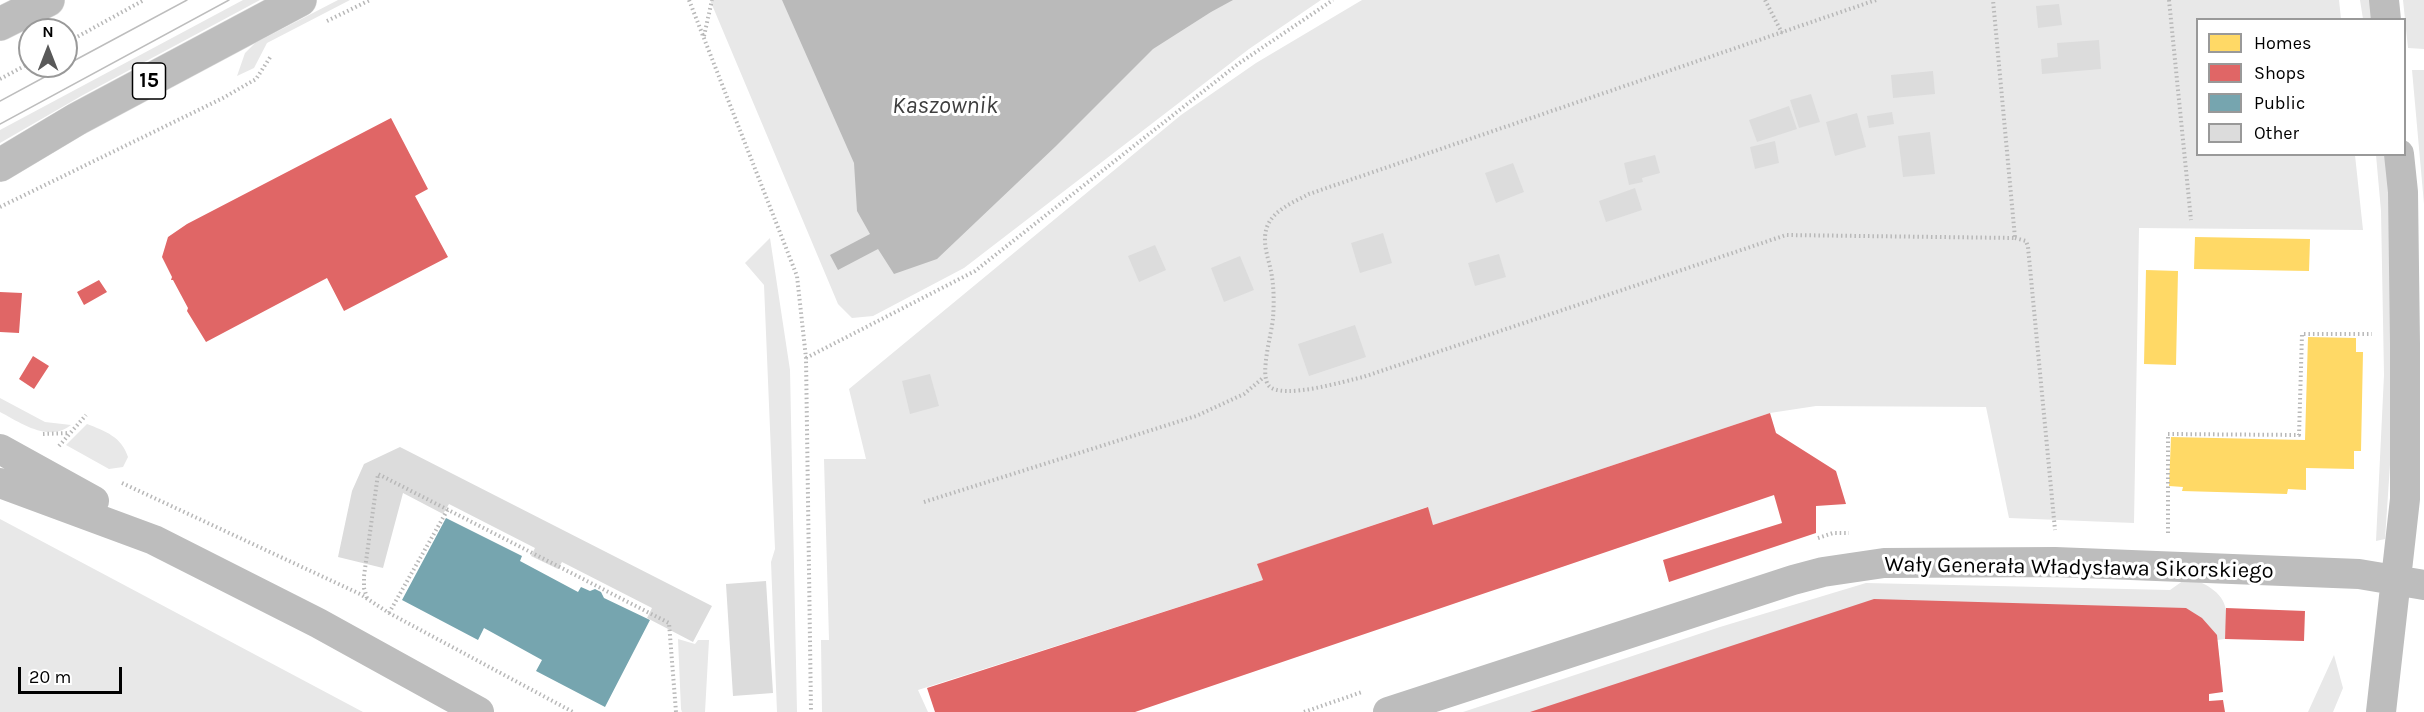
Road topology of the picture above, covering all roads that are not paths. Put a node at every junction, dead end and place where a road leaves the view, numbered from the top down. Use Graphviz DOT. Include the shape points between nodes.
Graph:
graph roads {
  1 [pos="48,0"];
  2 [pos="300,0"];
  3 [pos="2384,0"];
  4 [pos="2386,18"];
  5 [pos="0,24"];
  6 [pos="2399,156"];
  7 [pos="0,165"];
  8 [pos="0,449"];
  9 [pos="0,483"];
  10 [pos="154,540"];
  11 [pos="2411,583"];
  12 [pos="479,712"];
  13 [pos="1388,712"];
  14 [pos="2381,712"];
  1 -- 5 [label="main road"];
  2 -- 7 [label="main road, 15" via="77,119"];
  3 -- 4 [label="street"];
  6 -- 11 [label="street" via="2403,192 2405,499"];
  8 -- 10 [label="street" via="118,514"];
  9 -- 10 [label="street"];
  10 -- 12 [label="street" via="318,623"];
  11 -- 13 [label="street, Wały Generała Władysława Sikorskiego" via="2360,574 2055,562 1884,563 1849,567 1793,580"];
  11 -- 14 [label="street"];
}
